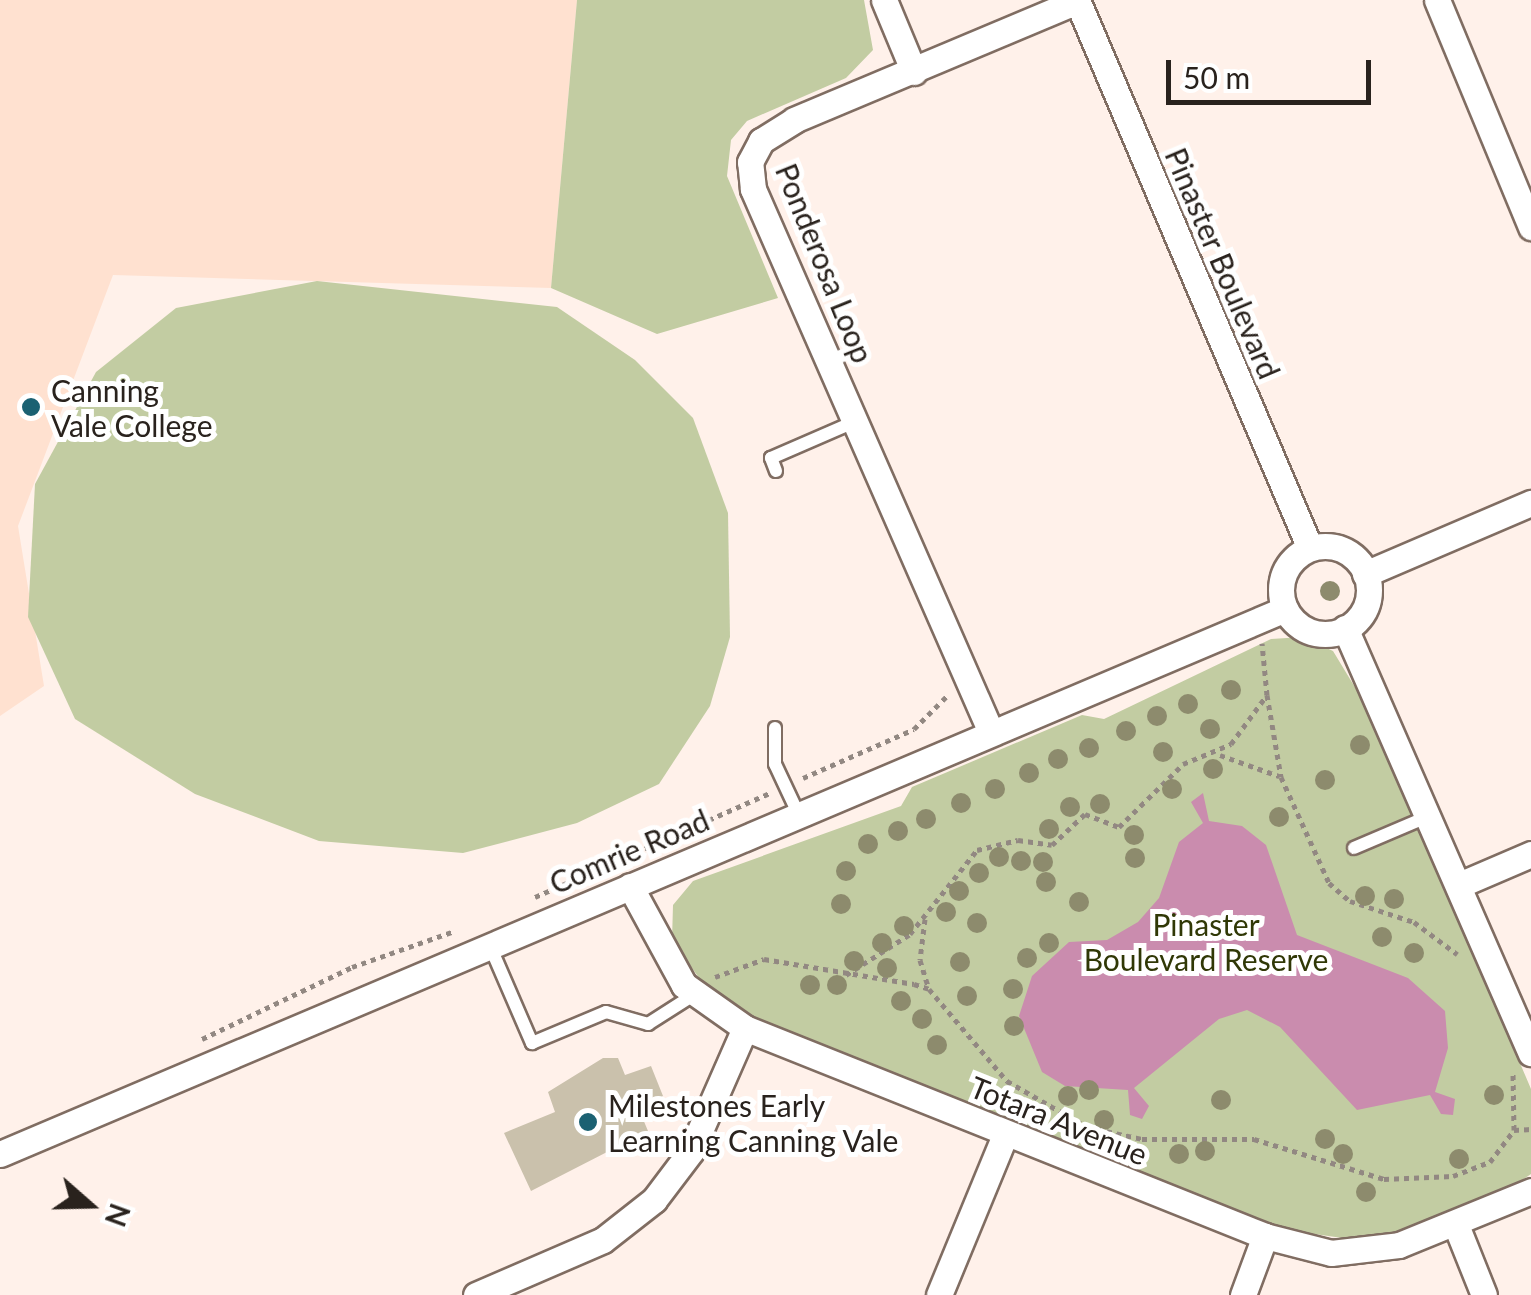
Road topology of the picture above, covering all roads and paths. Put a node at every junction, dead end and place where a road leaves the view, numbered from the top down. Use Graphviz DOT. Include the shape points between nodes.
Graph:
graph roads {
  1 [pos="884,0"];
  2 [pos="1437,0"];
  3 [pos="1077,1"];
  4 [pos="914,72"];
  5 [pos="1531,227"];
  6 [pos="856,421"];
  7 [pos="776,472"];
  8 [pos="1531,503"];
  9 [pos="1310,548"];
  10 [pos="1364,574"];
  11 [pos="1285,608"];
  12 [pos="1252,620"];
  13 [pos="1345,628"];
  14 [pos="954,692"];
  15 [pos="1267,695"];
  16 [pos="775,728"];
  17 [pos="990,730"];
  18 [pos="1217,755"];
  19 [pos="1281,777"];
  20 [pos="798,780"];
  21 [pos="798,813"];
  22 [pos="1428,816"];
  23 [pos="1354,848"];
  24 [pos="1531,854"];
  25 [pos="1459,884"];
  26 [pos="630,886"];
  27 [pos="926,918"];
  28 [pos="490,946"];
  29 [pos="1469,968"];
  30 [pos="844,976"];
  31 [pos="701,989"];
  32 [pos="930,989"];
  33 [pos="745,1028"];
  34 [pos="1520,1055"];
  35 [pos="1514,1130"];
  36 [pos="1531,1130"];
  37 [pos="1005,1134"];
  38 [pos="0,1154"];
  39 [pos="1531,1191"];
  40 [pos="1456,1226"];
  41 [pos="1265,1236"];
  42 [pos="476,1295"];
  43 [pos="939,1295"];
  44 [pos="1243,1295"];
  45 [pos="1484,1295"];
  1 -- 4 [label="street"];
  2 -- 5 [label="street"];
  3 -- 4 [label="street, Ponderosa Loop"];
  3 -- 9 [label="street, Pinaster Boulevard"];
  4 -- 6 [label="street, Ponderosa Loop" via="794,120 760,141 750,162 753,189"];
  6 -- 7 [label="lane" via="771,458"];
  6 -- 17 [label="street, Ponderosa Loop"];
  8 -- 10 [label="street"];
  9 -- 10 [label="street" via="1341,549"];
  9 -- 11 [label="street" via="1282,578"];
  10 -- 13 [label="street" via="1364,611"];
  11 -- 12 [label="street, Comrie Road"];
  11 -- 13 [label="street" via="1306,630"];
  12 -- 15 [label="path"];
  12 -- 17 [label="street, Comrie Road"];
  13 -- 22 [label="street"];
  14 -- 20 [label="path" via="928,706 914,729"];
  15 -- 18 [label="path"];
  15 -- 19 [label="path"];
  16 -- 21 [label="lane" via="776,764"];
  17 -- 21 [label="street, Comrie Road"];
  18 -- 19 [label="path"];
  18 -- 27 [label="path" via="1183,764 1119,827 1085,814 1052,845 977,850"];
  19 -- 29 [label="path" via="1332,887 1424,928"];
  21 -- 26 [label="street, Comrie Road"];
  22 -- 23 [label="lane"];
  22 -- 25 [label="street"];
  24 -- 25 [label="street"];
  25 -- 34 [label="street"];
  26 -- 28 [label="street, Comrie Road"];
  26 -- 31 [label="street, Totara Avenue"];
  27 -- 30 [label="path"];
  27 -- 32 [label="path" via="920,960"];
  28 -- 31 [label="lane" via="532,1043 606,1012 648,1024"];
  28 -- 38 [label="street, Comrie Road"];
  30 -- 31 [label="path" via="764,960"];
  30 -- 32 [label="path"];
  31 -- 33 [label="street, Totara Avenue"];
  32 -- 35 [label="path" via="1028,1098 1121,1137 1233,1136 1384,1179 1473,1171"];
  33 -- 37 [label="street, Totara Avenue"];
  33 -- 42 [label="street" via="691,1151 654,1200 603,1240"];
  34 -- 35 [label="path"];
  35 -- 36 [label="path"];
  37 -- 41 [label="street, Totara Avenue"];
  37 -- 43 [label="street"];
  39 -- 40 [label="street, Totara Avenue"];
  40 -- 41 [label="street, Totara Avenue" via="1331,1253"];
  40 -- 45 [label="street"];
  41 -- 44 [label="street"];
}
